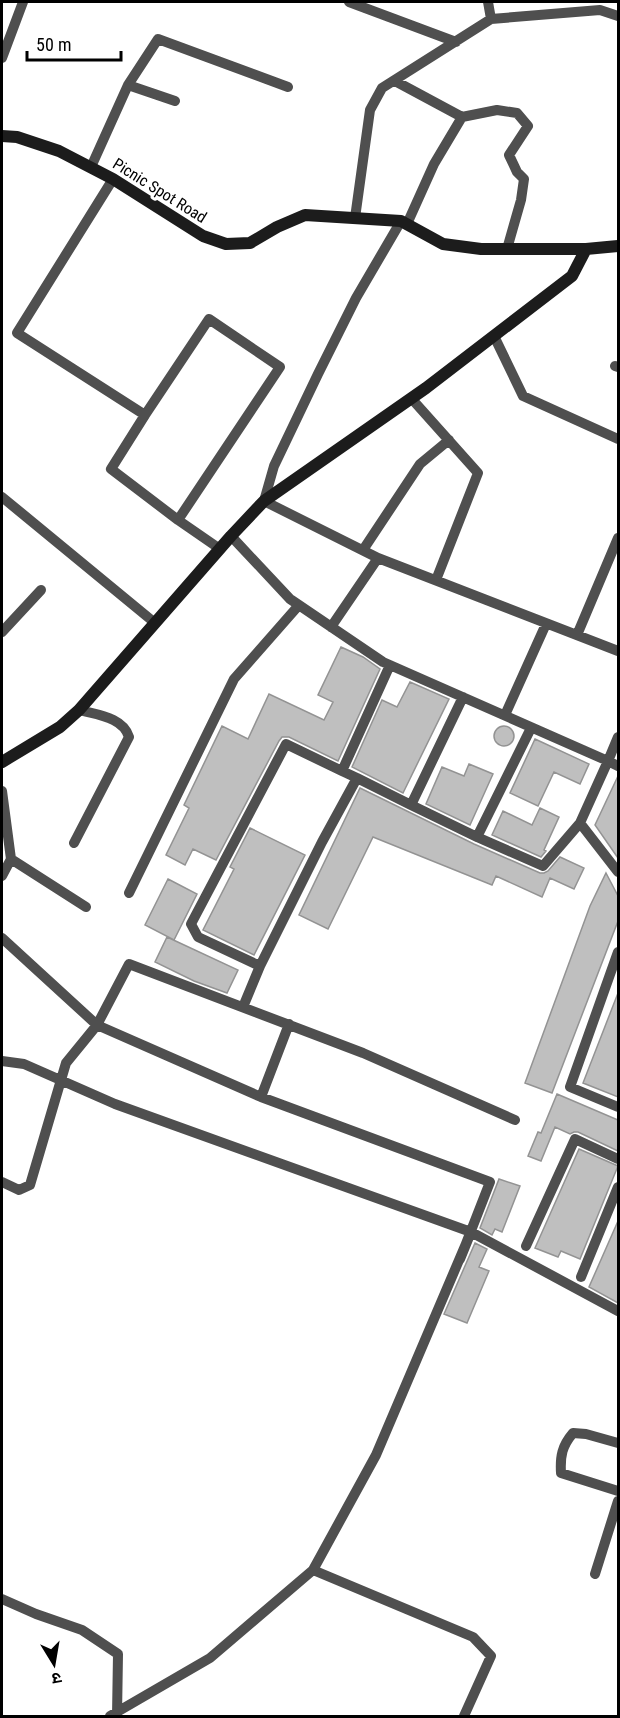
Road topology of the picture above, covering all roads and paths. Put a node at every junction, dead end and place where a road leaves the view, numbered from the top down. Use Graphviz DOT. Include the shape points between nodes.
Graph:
graph roads {
  1 [pos="23,2"];
  2 [pos="349,2"];
  3 [pos="489,2"];
  4 [pos="618,16"];
  5 [pos="491,20"];
  6 [pos="456,42"];
  7 [pos="2,58"];
  8 [pos="395,81"];
  9 [pos="128,85"];
  10 [pos="288,87"];
  11 [pos="175,101"];
  12 [pos="462,117"];
  13 [pos="2,136"];
  14 [pos="91,167"];
  15 [pos="113,179"];
  16 [pos="355,218"];
  17 [pos="404,222"];
  18 [pos="618,246"];
  19 [pos="507,249"];
  20 [pos="586,249"];
  21 [pos="495,336"];
  22 [pos="411,398"];
  23 [pos="145,415"];
  24 [pos="618,439"];
  25 [pos="449,440"];
  26 [pos="2,497"];
  27 [pos="264,501"];
  28 [pos="178,520"];
  29 [pos="231,536"];
  30 [pos="618,538"];
  31 [pos="219,549"];
  32 [pos="363,550"];
  33 [pos="378,558"];
  34 [pos="436,580"];
  35 [pos="41,590"];
  36 [pos="299,605"];
  37 [pos="155,623"];
  38 [pos="546,624"];
  39 [pos="331,627"];
  40 [pos="2,632"];
  41 [pos="577,635"];
  42 [pos="618,651"];
  43 [pos="390,665"];
  44 [pos="463,697"];
  45 [pos="79,710"];
  46 [pos="505,715"];
  47 [pos="531,728"];
  48 [pos="618,737"];
  49 [pos="608,761"];
  50 [pos="2,762"];
  51 [pos="618,766"];
  52 [pos="342,771"];
  53 [pos="357,778"];
  54 [pos="2,791"];
  55 [pos="411,805"];
  56 [pos="580,822"];
  57 [pos="477,837"];
  58 [pos="74,843"];
  59 [pos="11,859"];
  60 [pos="618,872"];
  61 [pos="2,876"];
  62 [pos="129,893"];
  63 [pos="87,907"];
  64 [pos="2,938"];
  65 [pos="617,959"];
  66 [pos="260,966"];
  67 [pos="243,1007"];
  68 [pos="289,1024"];
  69 [pos="97,1025"];
  70 [pos="2,1061"];
  71 [pos="61,1080"];
  72 [pos="261,1097"];
  73 [pos="618,1107"];
  74 [pos="515,1120"];
  75 [pos="618,1159"];
  76 [pos="2,1182"];
  77 [pos="618,1187"];
  78 [pos="471,1232"];
  79 [pos="526,1246"];
  80 [pos="581,1277"];
  81 [pos="618,1311"];
  82 [pos="618,1443"];
  83 [pos="618,1491"];
  84 [pos="618,1501"];
  85 [pos="313,1570"];
  86 [pos="595,1574"];
  87 [pos="2,1599"];
  88 [pos="114,1715"];
  89 [pos="464,1716"];
  1 -- 7 [label="street"];
  2 -- 6 [label="street"];
  3 -- 5 [label="street"];
  4 -- 5 [label="street" via="600,10"];
  5 -- 6 [label="street"];
  6 -- 8 [label="street"];
  8 -- 12 [label="street"];
  8 -- 16 [label="street" via="382,88 370,110"];
  9 -- 10 [label="street" via="158,39"];
  9 -- 11 [label="street"];
  9 -- 14 [label="street"];
  12 -- 17 [label="street"];
  12 -- 19 [label="street" via="497,110 517,113 528,126 509,154 524,179"];
  13 -- 14 [label="street, Picnic Spot Road" via="59,151"];
  14 -- 15 [label="street, Picnic Spot Road"];
  15 -- 16 [label="street, Picnic Spot Road" via="203,236 226,244 250,243 305,215"];
  15 -- 23 [label="street" via="18,333"];
  16 -- 17 [label="street, Picnic Spot Road"];
  17 -- 19 [label="street, Picnic Spot Road" via="443,244"];
  17 -- 27 [label="street" via="356,298 274,466"];
  18 -- 20 [label="street, Picnic Spot Road"];
  19 -- 20 [label="street, Picnic Spot Road"];
  20 -- 21 [label="street" via="572,276"];
  21 -- 22 [label="street"];
  21 -- 24 [label="street" via="523,396"];
  22 -- 25 [label="street"];
  22 -- 27 [label="street"];
  23 -- 28 [label="street" via="111,470"];
  23 -- 28 [label="street" via="209,319 280,367"];
  25 -- 32 [label="street" via="420,464"];
  25 -- 34 [label="street" via="478,472"];
  26 -- 37 [label="street"];
  27 -- 29 [label="street"];
  27 -- 32 [label="street"];
  28 -- 31 [label="street"];
  29 -- 31 [label="street"];
  29 -- 36 [label="street"];
  30 -- 41 [label="street"];
  31 -- 37 [label="street"];
  32 -- 33 [label="street"];
  33 -- 34 [label="street"];
  33 -- 39 [label="street"];
  34 -- 38 [label="street"];
  35 -- 40 [label="street"];
  36 -- 39 [label="street"];
  36 -- 62 [label="street" via="234,680"];
  37 -- 45 [label="street"];
  38 -- 41 [label="street"];
  38 -- 46 [label="street"];
  39 -- 43 [label="street"];
  41 -- 42 [label="street"];
  43 -- 44 [label="street"];
  43 -- 52 [label="street"];
  44 -- 46 [label="street"];
  44 -- 55 [label="street"];
  45 -- 50 [label="street" via="60,727"];
  45 -- 58 [label="street" via="118,722 129,737"];
  46 -- 47 [label="street"];
  47 -- 49 [label="street"];
  47 -- 57 [label="street"];
  48 -- 49 [label="street"];
  49 -- 51 [label="street"];
  49 -- 56 [label="street"];
  52 -- 53 [label="street"];
  52 -- 66 [label="street" via="286,744 191,924 198,937"];
  53 -- 55 [label="street"];
  53 -- 66 [label="street"];
  54 -- 59 [label="street"];
  55 -- 57 [label="street"];
  56 -- 57 [label="street" via="543,866"];
  56 -- 60 [label="street"];
  59 -- 61 [label="street"];
  59 -- 63 [label="street"];
  64 -- 69 [label="street"];
  65 -- 73 [label="street" via="570,1087"];
  66 -- 67 [label="street"];
  67 -- 68 [label="street"];
  67 -- 69 [label="street" via="129,964"];
  68 -- 72 [label="street"];
  68 -- 74 [label="street"];
  69 -- 71 [label="street" via="66,1063"];
  69 -- 72 [label="street"];
  70 -- 71 [label="street" via="24,1064"];
  71 -- 76 [label="street" via="30,1185 19,1190"];
  71 -- 78 [label="street" via="116,1104"];
  72 -- 78 [label="street" via="490,1182"];
  75 -- 79 [label="street" via="575,1139"];
  77 -- 80 [label="street"];
  78 -- 81 [label="street"];
  78 -- 85 [label="street" via="376,1455"];
  82 -- 83 [label="street" via="573,1433 560,1457 561,1473"];
  84 -- 86 [label="street"];
  85 -- 88 [label="street" via="210,1658"];
  85 -- 89 [label="street" via="472,1636 491,1656"];
  87 -- 88 [label="street" via="82,1630 118,1654"];
}
